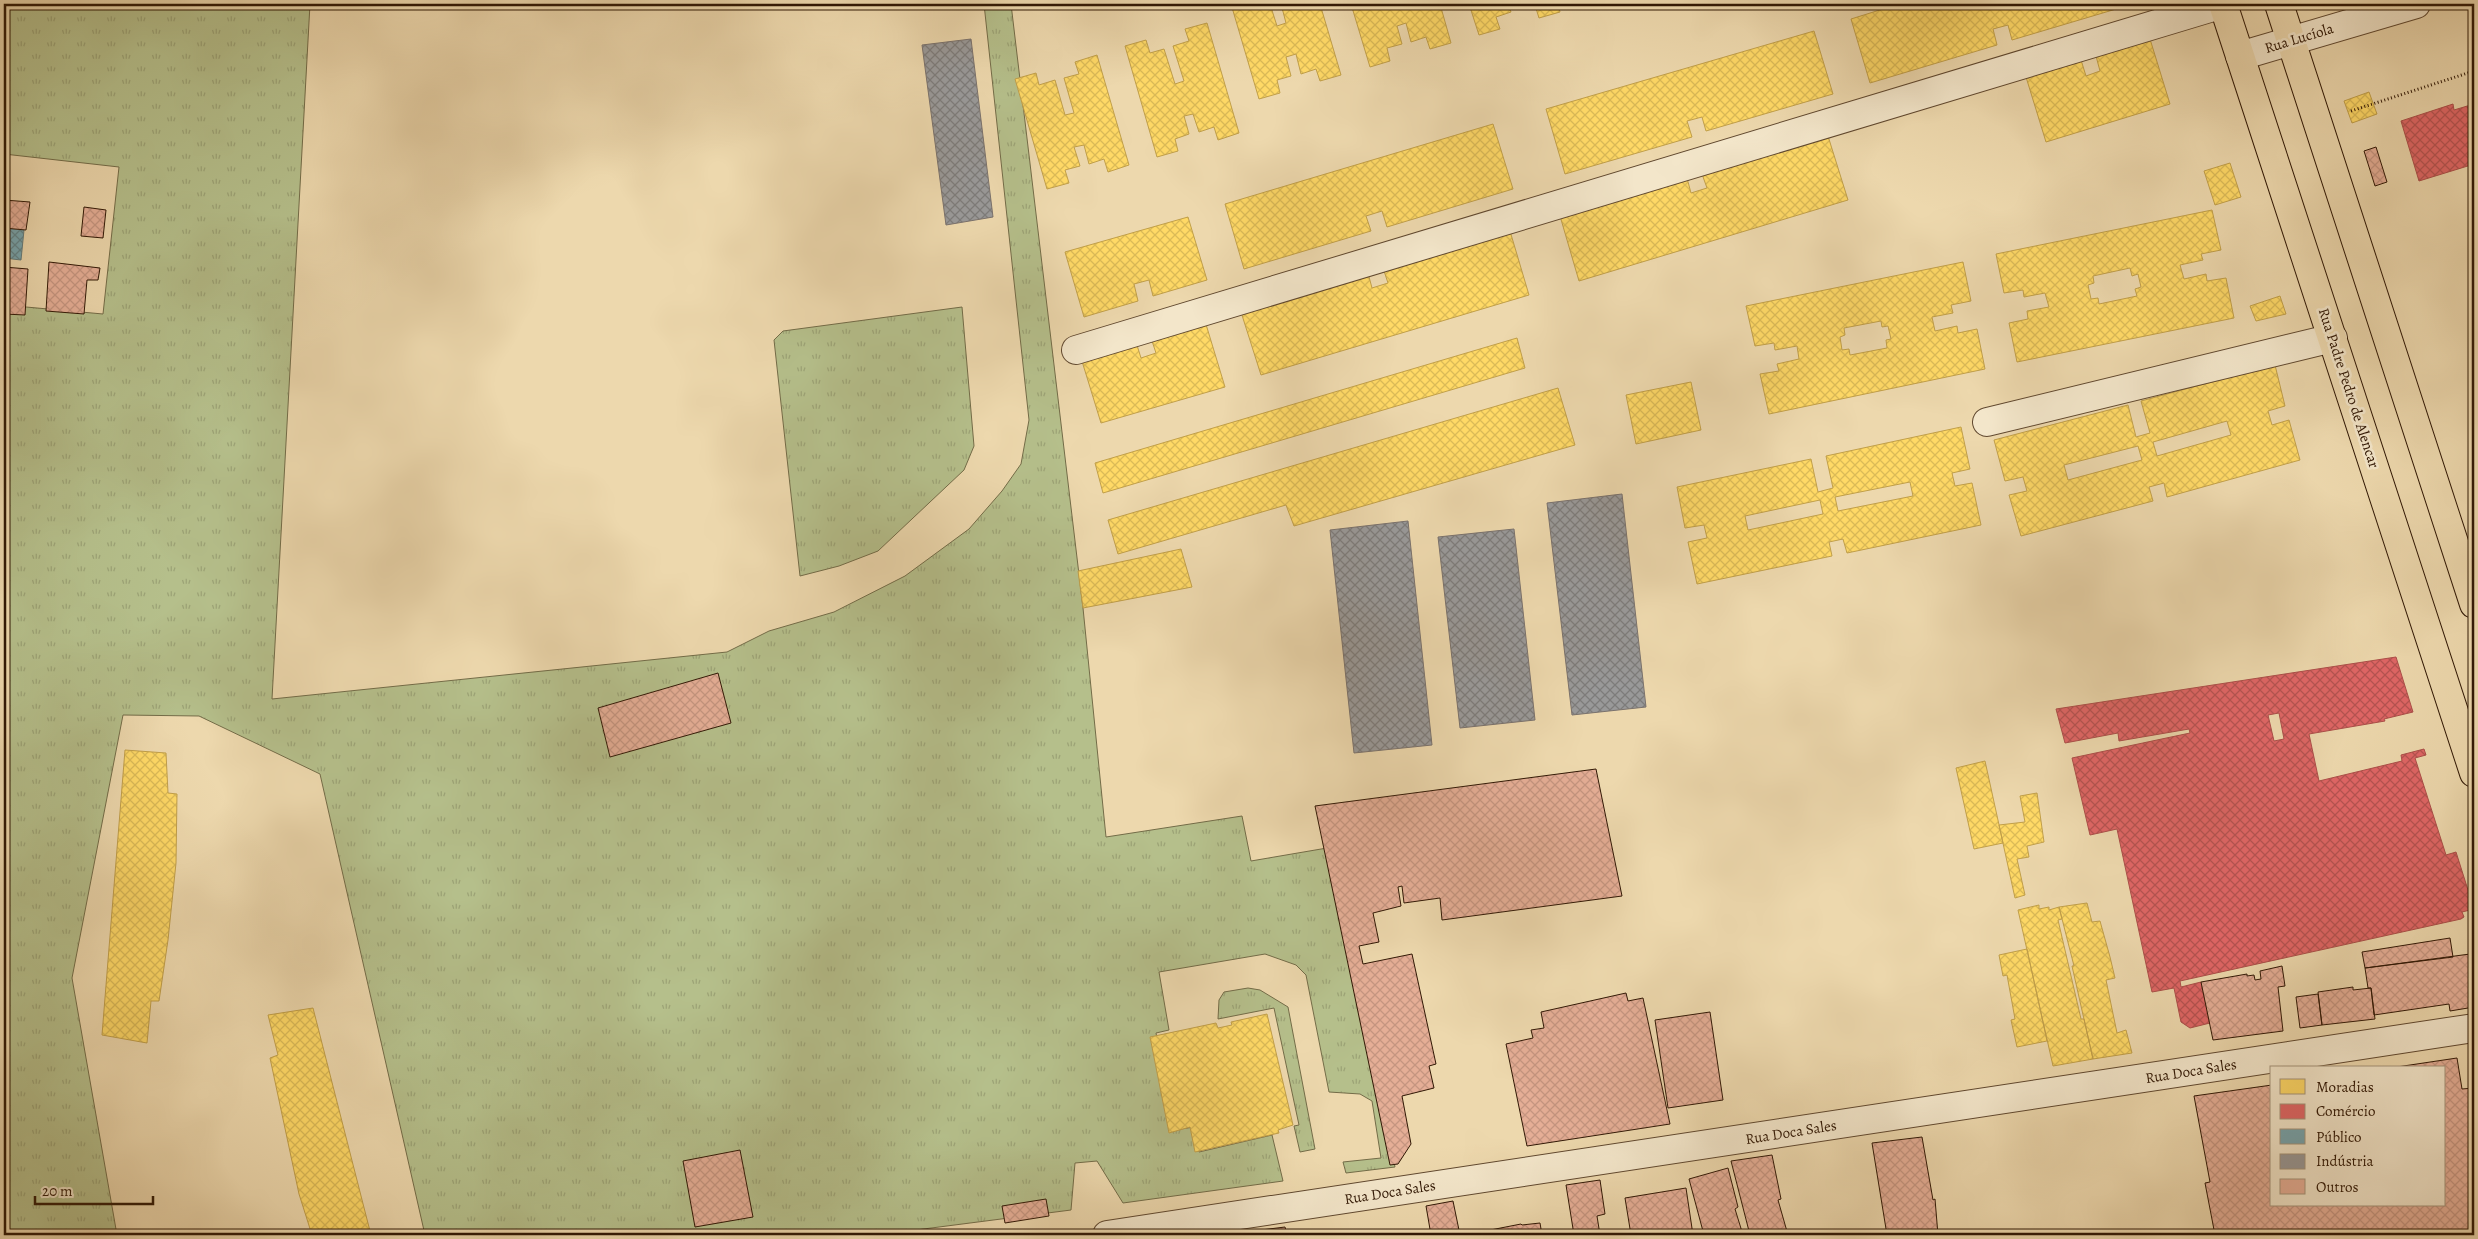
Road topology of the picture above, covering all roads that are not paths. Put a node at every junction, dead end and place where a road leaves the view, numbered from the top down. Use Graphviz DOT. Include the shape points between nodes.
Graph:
graph roads {
  1 [pos="2223,4"];
  2 [pos="2278,4"];
  3 [pos="2416,4"];
  4 [pos="2290,40"];
  5 [pos="2240,56"];
  6 [pos="2333,338"];
  7 [pos="1076,350"];
  8 [pos="1987,422"];
  9 [pos="2474,604"];
  10 [pos="2464,710"];
  11 [pos="2474,774"];
  12 [pos="2474,1028"];
  13 [pos="1107,1235"];
  1 -- 5 [label="main road, Rua Padre Pedro de Alencar"];
  1 -- 7 [label="street"];
  2 -- 4 [label="main road"];
  3 -- 4 [label="street, Rua Lucíola"];
  4 -- 5 [label="street, Rua Lucíola"];
  4 -- 9 [label="main road"];
  5 -- 6 [label="main road, Rua Padre Pedro de Alencar"];
  6 -- 8 [label="street"];
  6 -- 10 [label="main road, Rua Padre Pedro de Alencar"];
  10 -- 11 [label="main road, Rua Padre Pedro de Alencar"];
  12 -- 13 [label="street, Rua Doca Sales"];
}
